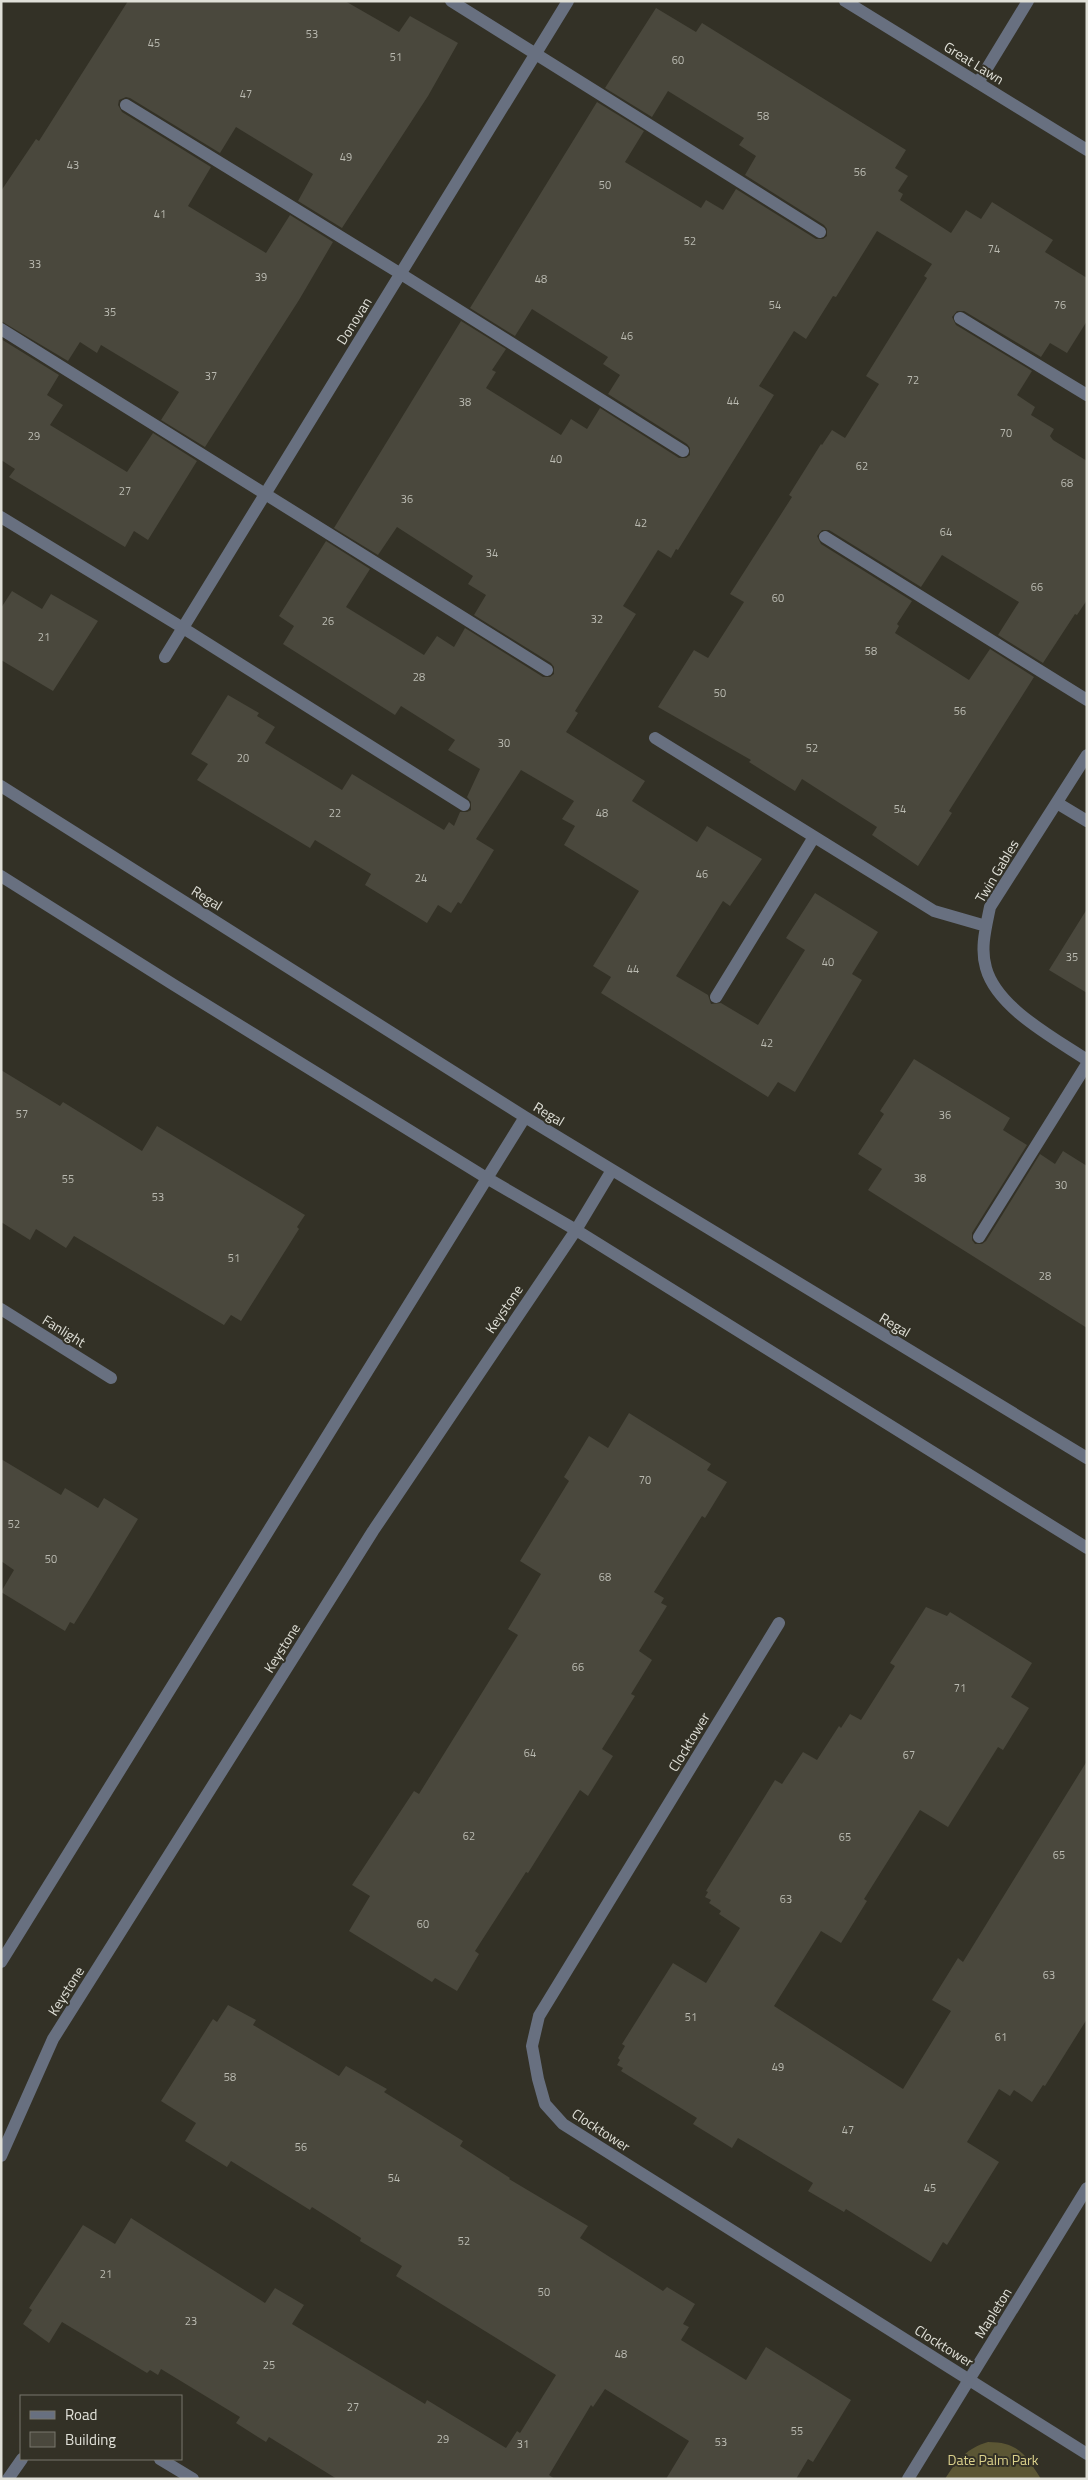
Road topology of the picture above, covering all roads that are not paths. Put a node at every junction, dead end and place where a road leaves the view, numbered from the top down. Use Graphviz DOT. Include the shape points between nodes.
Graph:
graph roads {
  1 [pos="451,1"];
  2 [pos="568,1"];
  3 [pos="845,1"];
  4 [pos="1028,1"];
  5 [pos="536,54"];
  6 [pos="978,83"];
  7 [pos="126,105"];
  8 [pos="1087,150"];
  9 [pos="820,232"];
  10 [pos="401,274"];
  11 [pos="960,318"];
  12 [pos="1,329"];
  13 [pos="1087,395"];
  14 [pos="683,451"];
  15 [pos="266,494"];
  16 [pos="1,517"];
  17 [pos="825,537"];
  18 [pos="183,628"];
  19 [pos="165,657"];
  20 [pos="547,670"];
  21 [pos="1087,700"];
  22 [pos="655,738"];
  23 [pos="1087,755"];
  24 [pos="1,786"];
  25 [pos="1057,803"];
  26 [pos="464,805"];
  27 [pos="1087,821"];
  28 [pos="814,837"];
  29 [pos="1,876"];
  30 [pos="986,926"];
  31 [pos="716,997"];
  32 [pos="1087,1060"];
  33 [pos="1087,1064"];
  34 [pos="524,1117"];
  35 [pos="612,1170"];
  36 [pos="485,1177"];
  37 [pos="576,1230"];
  38 [pos="979,1237"];
  39 [pos="1,1309"];
  40 [pos="111,1378"];
  41 [pos="1087,1458"];
  42 [pos="1087,1548"];
  43 [pos="779,1623"];
  44 [pos="1,1962"];
  45 [pos="1,2156"];
  46 [pos="1087,2188"];
  47 [pos="969,2380"];
  48 [pos="1087,2454"];
  49 [pos="21,2460"];
  50 [pos="162,2460"];
  51 [pos="8,2479"];
  52 [pos="192,2479"];
  53 [pos="908,2479"];
  1 -- 5 [label="street"];
  2 -- 5 [label="street, Donovan"];
  3 -- 6 [label="street, Great Lawn"];
  4 -- 6 [label="street"];
  5 -- 9 [label="street"];
  5 -- 10 [label="street, Donovan"];
  6 -- 8 [label="street, Great Lawn"];
  7 -- 10 [label="street"];
  10 -- 14 [label="street"];
  10 -- 15 [label="street, Donovan"];
  11 -- 13 [label="street"];
  12 -- 15 [label="street"];
  15 -- 18 [label="street, Donovan"];
  15 -- 20 [label="street"];
  16 -- 18 [label="street"];
  17 -- 21 [label="street"];
  18 -- 19 [label="street, Donovan"];
  18 -- 26 [label="street"];
  22 -- 28 [label="street"];
  23 -- 25 [label="street, Twin Gables"];
  24 -- 34 [label="street, Regal"];
  25 -- 27 [label="street"];
  25 -- 30 [label="street, Twin Gables" via="990,907"];
  28 -- 30 [label="street" via="934,911"];
  28 -- 31 [label="street"];
  29 -- 36 [label="street"];
  30 -- 32 [label="street, Twin Gables" via="983,935 986,968 1001,994 1024,1019"];
  33 -- 38 [label="street"];
  34 -- 35 [label="street, Regal"];
  34 -- 36 [label="street"];
  35 -- 37 [label="street, Keystone"];
  35 -- 41 [label="street, Regal"];
  36 -- 37 [label="street"];
  36 -- 44 [label="street"];
  37 -- 42 [label="street"];
  37 -- 45 [label="street, Keystone" via="373,1531 53,2039"];
  39 -- 40 [label="street, Fanlight"];
  43 -- 47 [label="street, Clocktower" via="539,2016 532,2046 544,2104 563,2124"];
  46 -- 47 [label="street, Mapleton"];
  47 -- 48 [label="street, Clocktower"];
  47 -- 53 [label="street, Mapleton"];
  49 -- 51 [label="street"];
  50 -- 52 [label="street"];
}
